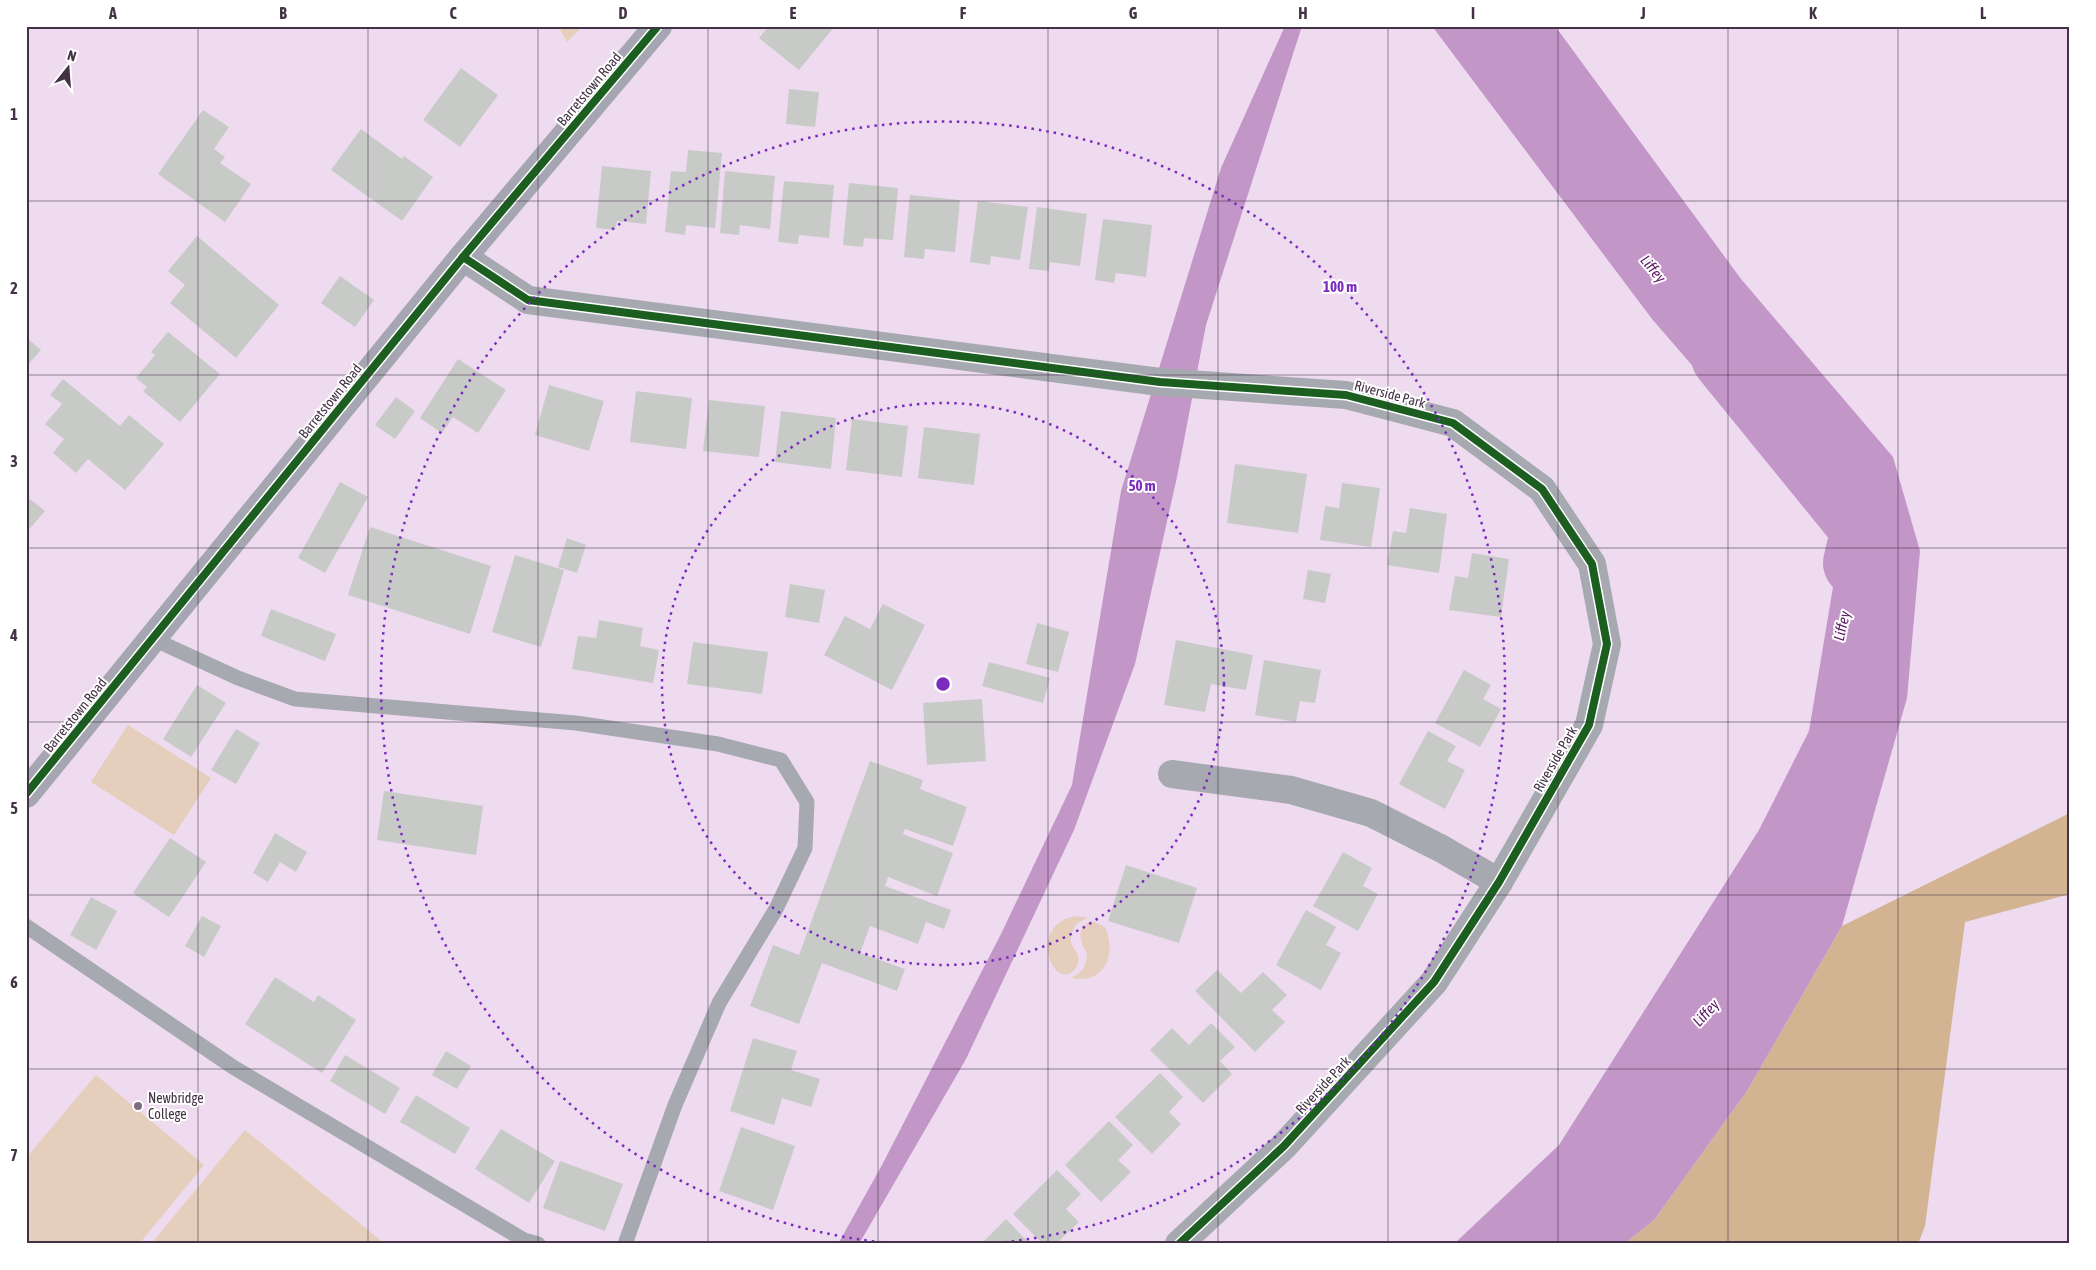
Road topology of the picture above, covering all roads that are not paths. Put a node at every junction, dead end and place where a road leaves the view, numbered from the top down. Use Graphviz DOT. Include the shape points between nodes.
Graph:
graph roads {
  1 [pos="658,26"];
  2 [pos="464,256"];
  3 [pos="153,639"];
  4 [pos="1172,774"];
  5 [pos="26,794"];
  6 [pos="1498,882"];
  7 [pos="26,926"];
  8 [pos="538,1244"];
  9 [pos="625,1244"];
  10 [pos="1179,1244"];
  1 -- 2 [label="street, Barretstown Road"];
  2 -- 3 [label="street, Barretstown Road"];
  2 -- 6 [label="street, Riverside Park" via="528,300 1160,382 1346,395 1453,423 1542,489 1592,564 1607,644 1589,725"];
  3 -- 5 [label="street, Barretstown Road"];
  3 -- 9 [label="lane" via="238,678 294,699 576,723 718,744 782,760 807,802 805,848 776,908 719,1003 675,1105"];
  4 -- 6 [label="street" via="1291,790 1371,813"];
  6 -- 10 [label="street, Riverside Park" via="1434,982 1284,1146"];
  7 -- 8 [label="lane" via="233,1067 524,1240"];
}
